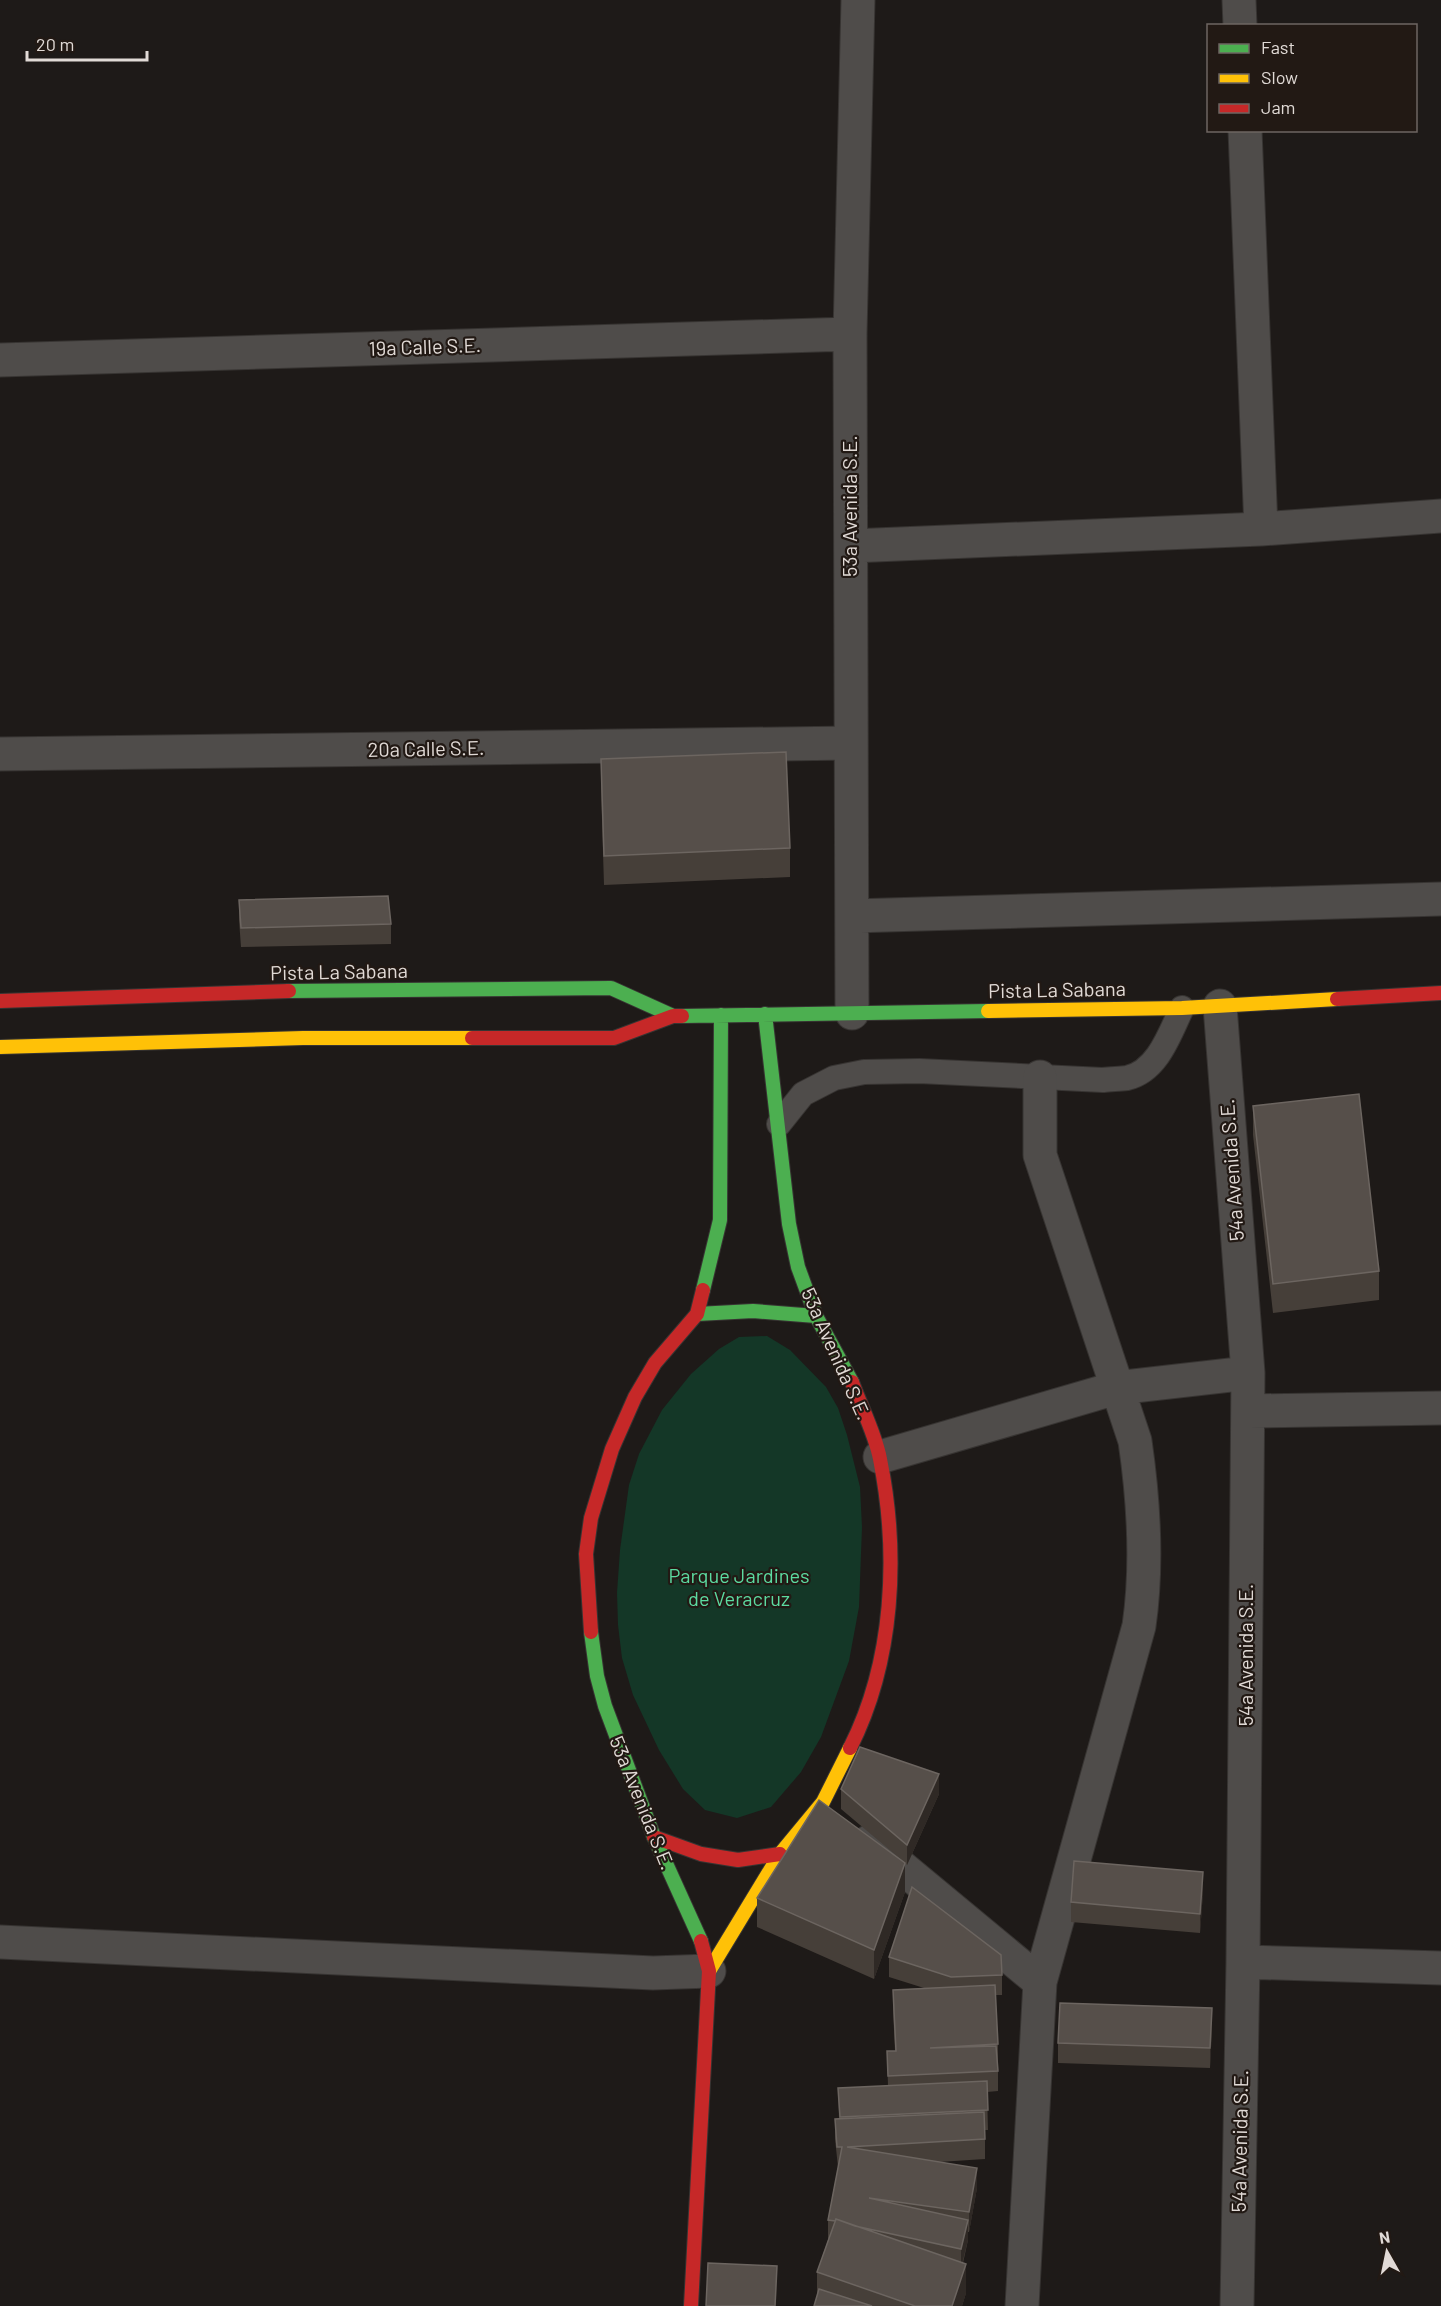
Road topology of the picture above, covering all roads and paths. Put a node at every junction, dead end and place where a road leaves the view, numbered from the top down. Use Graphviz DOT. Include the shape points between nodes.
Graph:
graph roads {
  1 [pos="858,0"];
  2 [pos="1239,0"];
  3 [pos="1240,24"];
  4 [pos="1245,132"];
  5 [pos="850,334"];
  6 [pos="0,360"];
  7 [pos="1441,516"];
  8 [pos="1261,529"];
  9 [pos="851,546"];
  10 [pos="851,743"];
  11 [pos="0,754"];
  12 [pos="1441,899"];
  13 [pos="852,916"];
  14 [pos="1441,993"];
  15 [pos="0,1001"];
  16 [pos="1220,1006"];
  17 [pos="1182,1008"];
  18 [pos="852,1013"];
  19 [pos="765,1014"];
  20 [pos="721,1015"];
  21 [pos="673,1016"];
  22 [pos="0,1047"];
  23 [pos="1040,1077"];
  24 [pos="779,1124"];
  25 [pos="697,1314"];
  26 [pos="816,1316"];
  27 [pos="1248,1373"];
  28 [pos="1116,1388"];
  29 [pos="1441,1408"];
  30 [pos="1248,1411"];
  31 [pos="880,1457"];
  32 [pos="823,1802"];
  33 [pos="654,1837"];
  34 [pos="780,1854"];
  35 [pos="0,1942"];
  36 [pos="1243,1962"];
  37 [pos="1441,1968"];
  38 [pos="709,1971"];
  39 [pos="1040,1982"];
  40 [pos="691,2306"];
  41 [pos="1022,2306"];
  42 [pos="1237,2306"];
  1 -- 5 [label="street, 53a Avenida S.E."];
  2 -- 3 [label="street"];
  4 -- 8 [label="street"];
  5 -- 6 [label="street, 19a Calle S.E."];
  5 -- 9 [label="street, 53a Avenida S.E."];
  7 -- 8 [label="street"];
  8 -- 9 [label="street"];
  9 -- 10 [label="street, 53a Avenida S.E."];
  10 -- 11 [label="street, 20a Calle S.E."];
  10 -- 13 [label="street, 53a Avenida S.E."];
  12 -- 13 [label="street"];
  13 -- 18 [label="street, 53a Avenida S.E."];
  14 -- 16 [label="street, Pista La Sabana"];
  15 -- 21 [label="street, Pista La Sabana" via="320,990 611,988"];
  16 -- 17 [label="street, Pista La Sabana"];
  16 -- 27 [label="street, 54a Avenida S.E."];
  17 -- 18 [label="street, Pista La Sabana"];
  17 -- 23 [label="lane" via="1158,1057 1129,1078"];
  18 -- 19 [label="street, Pista La Sabana"];
  19 -- 20 [label="street, Pista La Sabana"];
  19 -- 24 [label="street, 53a Avenida S.E."];
  20 -- 21 [label="street, Pista La Sabana"];
  20 -- 25 [label="street, 53a Avenida S.E." via="720,1220"];
  21 -- 22 [label="street, Pista La Sabana" via="614,1038 303,1038"];
  23 -- 24 [label="lane" via="864,1072 834,1078 803,1094"];
  23 -- 28 [label="street" via="1040,1155"];
  24 -- 26 [label="street, 53a Avenida S.E." via="789,1224 798,1267"];
  25 -- 26 [label="street" via="753,1311"];
  25 -- 33 [label="street, 53a Avenida S.E." via="655,1363 635,1397 612,1449 591,1518 586,1554 597,1676 604,1706"];
  26 -- 31 [label="street, 53a Avenida S.E." via="849,1375"];
  27 -- 28 [label="street"];
  27 -- 30 [label="street, 54a Avenida S.E."];
  28 -- 31 [label="street"];
  28 -- 39 [label="street" via="1135,1441 1141,1483 1145,1552 1139,1626"];
  29 -- 30 [label="street"];
  30 -- 36 [label="street, 54a Avenida S.E."];
  31 -- 32 [label="street, 53a Avenida S.E." via="892,1547 886,1627 874,1685 854,1742"];
  32 -- 34 [label="street, 53a Avenida S.E."];
  32 -- 39 [label="street"];
  33 -- 34 [label="street" via="701,1854 738,1860"];
  33 -- 38 [label="street, 53a Avenida S.E." via="700,1939"];
  34 -- 38 [label="street, 53a Avenida S.E."];
  35 -- 38 [label="street" via="653,1973"];
  36 -- 37 [label="street"];
  36 -- 42 [label="street, 54a Avenida S.E."];
  38 -- 40 [label="street, 53a Avenida S.E."];
  39 -- 41 [label="street"];
}
